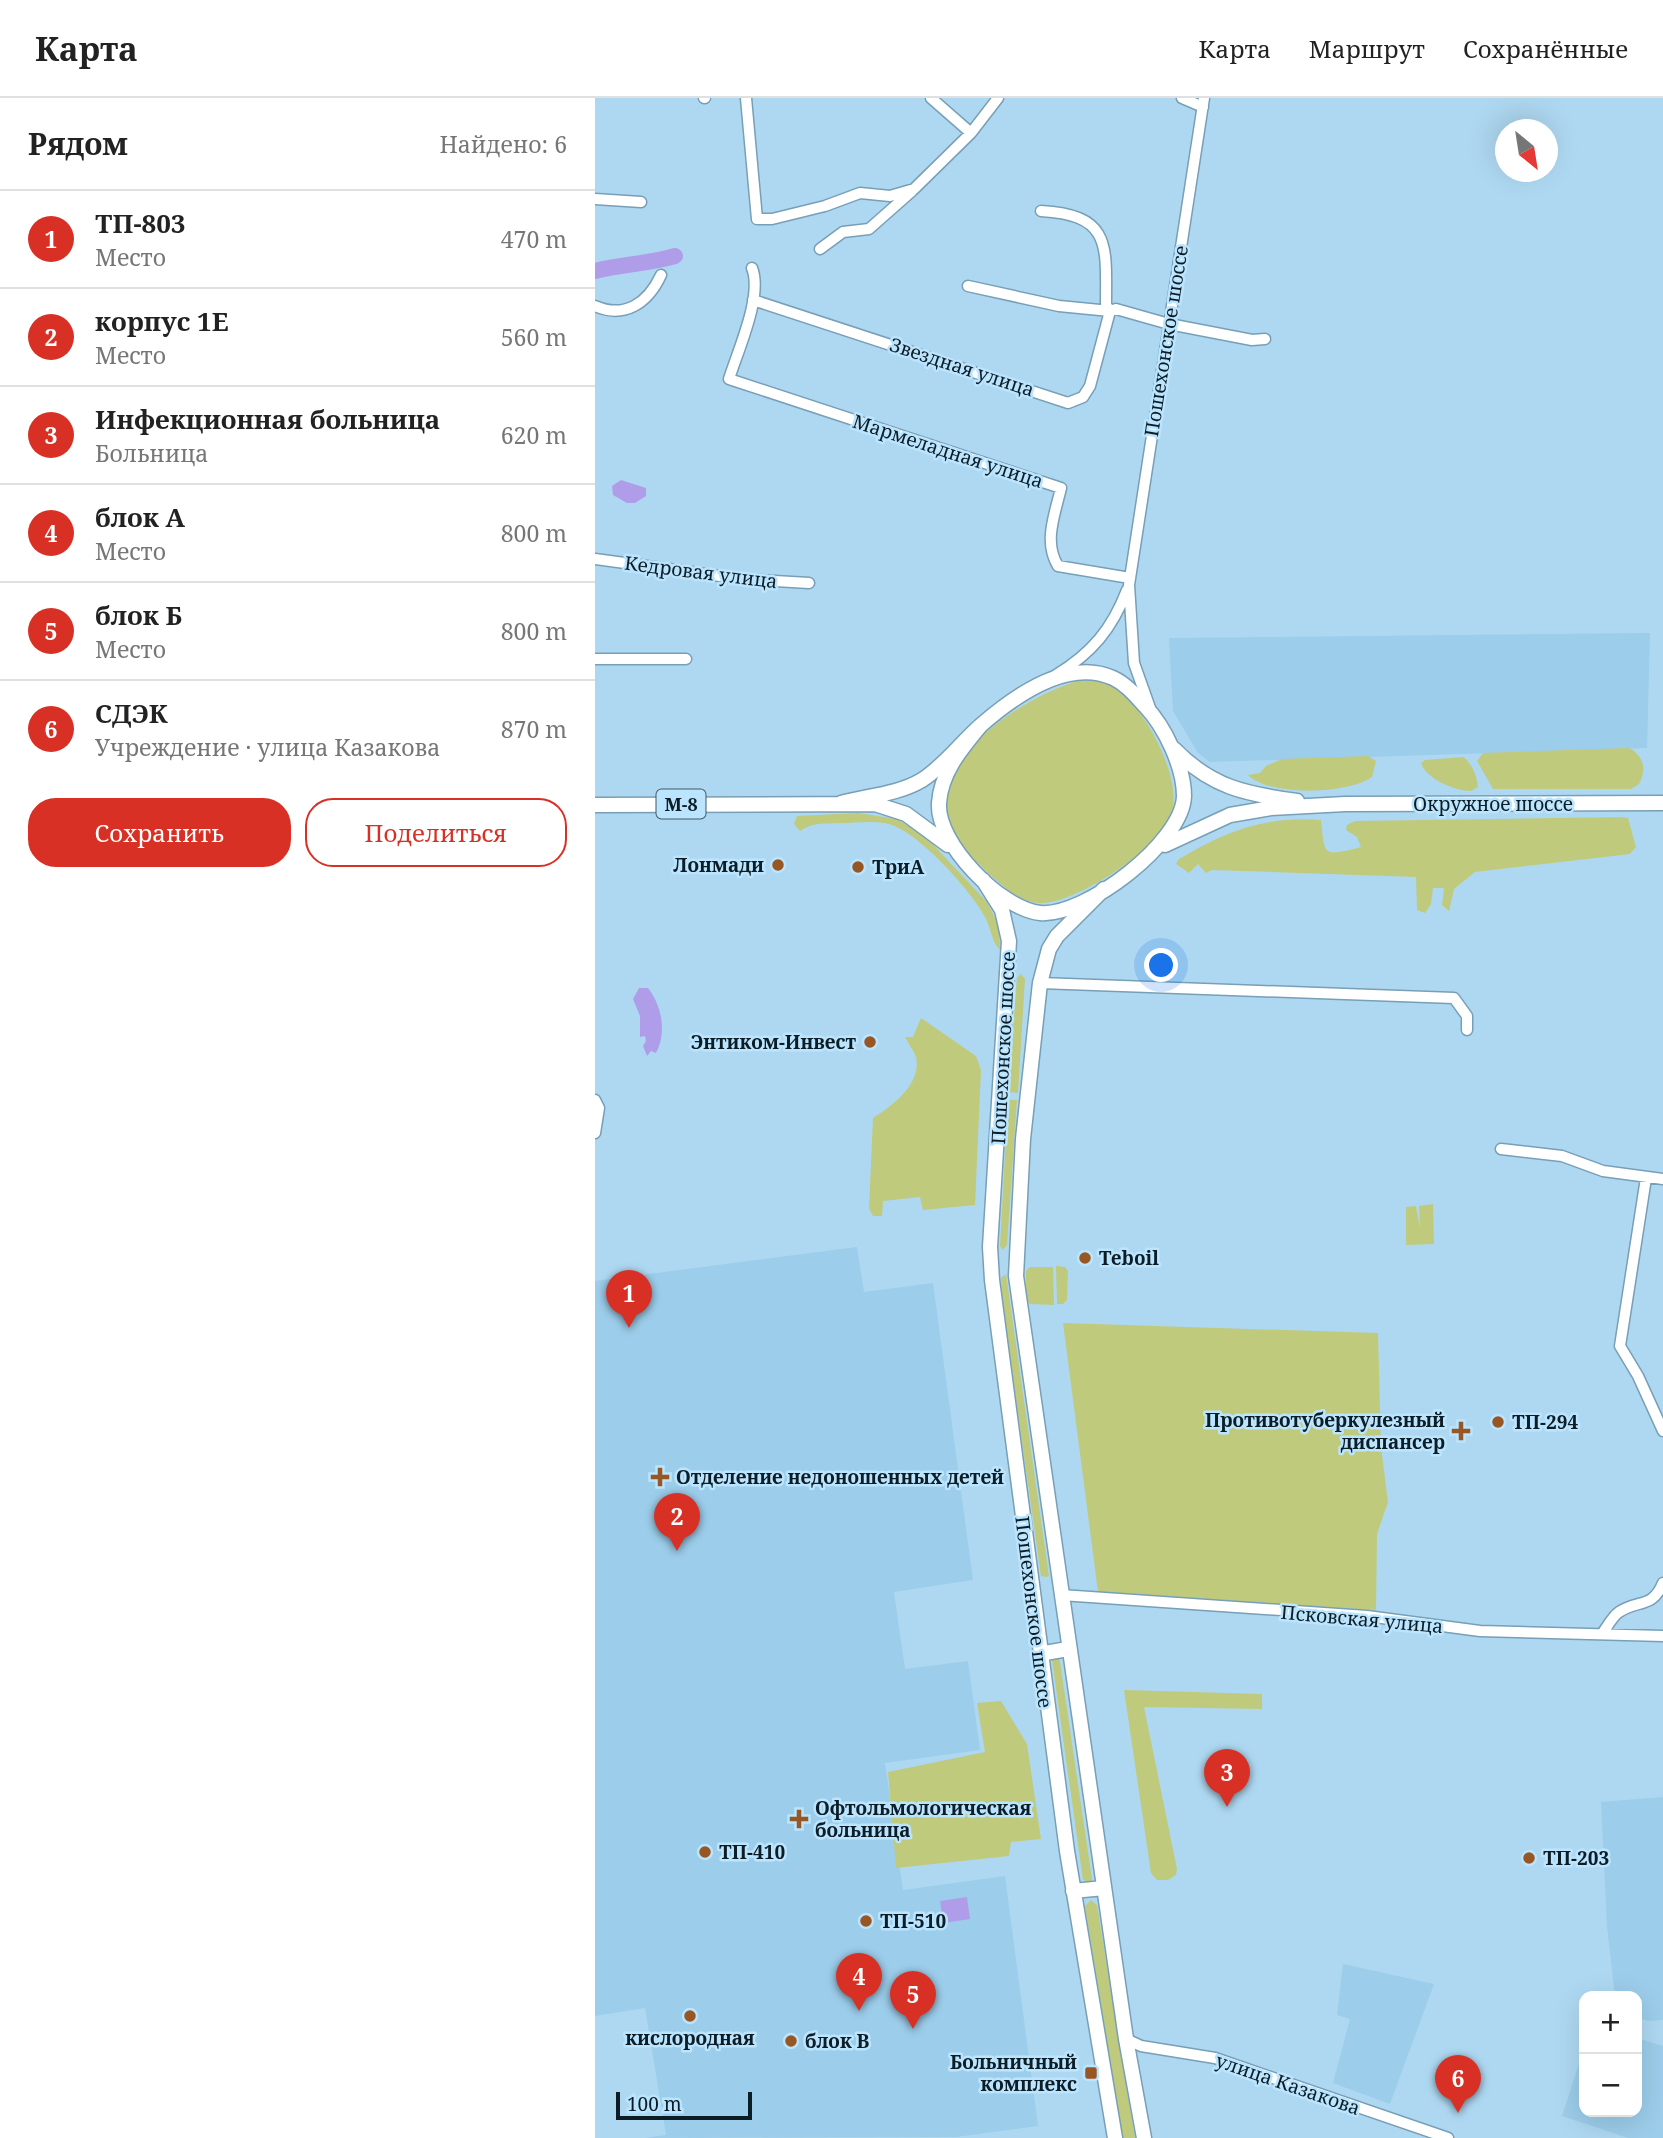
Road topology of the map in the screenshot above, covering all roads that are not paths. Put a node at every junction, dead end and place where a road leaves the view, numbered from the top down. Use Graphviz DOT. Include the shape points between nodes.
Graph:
graph roads {
  1 [pos="745,98"];
  2 [pos="931,98"];
  3 [pos="998,98"];
  4 [pos="1182,98"];
  5 [pos="1204,102"];
  6 [pos="971,133"];
  7 [pos="914,189"];
  8 [pos="595,199"];
  9 [pos="641,202"];
  10 [pos="1041,211"];
  11 [pos="820,249"];
  12 [pos="752,268"];
  13 [pos="661,275"];
  14 [pos="968,286"];
  15 [pos="754,300"];
  16 [pos="595,306"];
  17 [pos="1110,311"];
  18 [pos="1169,324"];
  19 [pos="1265,339"];
  20 [pos="597,564"];
  21 [pos="1130,581"];
  22 [pos="809,583"];
  23 [pos="595,659"];
  24 [pos="686,659"];
  25 [pos="1047,681"];
  26 [pos="1153,714"];
  27 [pos="981,725"];
  28 [pos="1169,743"];
  29 [pos="841,803"];
  30 [pos="1663,803"];
  31 [pos="1322,804"];
  32 [pos="595,805"];
  33 [pos="1156,850"];
  34 [pos="960,855"];
  35 [pos="983,880"];
  36 [pos="1104,889"];
  37 [pos="1039,983"];
  38 [pos="1467,1030"];
  39 [pos="595,1100"];
  40 [pos="595,1133"];
  41 [pos="1501,1149"];
  42 [pos="1646,1178"];
  43 [pos="1663,1179"];
  44 [pos="1016,1257"];
  45 [pos="991,1259"];
  46 [pos="1663,1431"];
  47 [pos="1663,1583"];
  48 [pos="1061,1595"];
  49 [pos="1602,1634"];
  50 [pos="1663,1636"];
  51 [pos="1069,1649"];
  52 [pos="1039,1654"];
  53 [pos="1104,1888"];
  54 [pos="1073,1891"];
  55 [pos="1126,2039"];
  56 [pos="1115,2138"];
  57 [pos="1144,2138"];
  58 [pos="1448,2138"];
  1 -- 7 [label="street" via="757,219 825,206 860,193 890,196"];
  2 -- 6 [label="street"];
  3 -- 6 [label="street"];
  4 -- 5 [label="street"];
  5 -- 18 [label="street, Пошехонское шоссе"];
  6 -- 7 [label="street"];
  7 -- 11 [label="street" via="869,229 843,232"];
  8 -- 9 [label="street"];
  10 -- 17 [label="street" via="1091,223 1097,229 1106,255"];
  12 -- 15 [label="street"];
  13 -- 16 [label="street" via="656,287 627,311 617,313"];
  14 -- 17 [label="street" via="1059,306"];
  15 -- 17 [label="street, Звездная улица" via="1068,402 1083,397 1090,387"];
  15 -- 21 [label="street, Мармеладная улица" via="729,379 1061,488 1050,536 1058,566"];
  17 -- 18 [label="street" via="1139,313"];
  18 -- 19 [label="street"];
  18 -- 21 [label="street, Пошехонское шоссе"];
  20 -- 22 [label="street, Кедровая улица" via="652,565"];
  21 -- 25 [label="street" via="1117,616 1095,647"];
  21 -- 26 [label="street" via="1135,663"];
  23 -- 24 [label="street"];
  25 -- 26 [label="main road, Окружное шоссе" via="1081,673 1108,676 1128,688"];
  25 -- 27 [label="main road, Окружное шоссе"];
  26 -- 28 [label="main road, Окружное шоссе"];
  27 -- 29 [label="main road, Окружное шоссе" via="923,779 905,788"];
  27 -- 34 [label="main road, Окружное шоссе" via="948,769 940,796 942,826"];
  28 -- 31 [label="main road, Окружное шоссе" via="1201,774 1220,784"];
  28 -- 33 [label="main road, Окружное шоссе" via="1184,799 1174,829"];
  29 -- 32 [label="main road, Окружное шоссе / М-8"];
  29 -- 34 [label="main road, Окружное шоссе" via="895,809"];
  30 -- 31 [label="main road, Окружное шоссе"];
  31 -- 33 [label="main road, Окружное шоссе" via="1230,815"];
  33 -- 36 [label="main road, Окружное шоссе"];
  34 -- 35 [label="main road, Окружное шоссе"];
  35 -- 36 [label="main road, Окружное шоссе" via="1021,907 1043,913 1073,905"];
  35 -- 45 [label="main road, Пошехонское шоссе" via="1002,910 1009,948"];
  36 -- 37 [label="main road, Пошехонское шоссе" via="1057,936"];
  37 -- 38 [label="street, Пошехонское шоссе" via="1454,998 1467,1016"];
  37 -- 44 [label="main road, Пошехонское шоссе" via="1026,1096"];
  39 -- 40 [label="street" via="599,1108"];
  41 -- 42 [label="street" via="1562,1156 1603,1171"];
  42 -- 43 [label="street"];
  42 -- 46 [label="street" via="1620,1346"];
  44 -- 45 [label="main road"];
  44 -- 48 [label="main road, Пошехонское шоссе"];
  45 -- 52 [label="main road, Пошехонское шоссе"];
  47 -- 49 [label="street" via="1646,1604 1618,1613"];
  48 -- 49 [label="street, Псковская улица" via="1367,1616 1480,1631"];
  48 -- 51 [label="main road, Пошехонское шоссе"];
  49 -- 50 [label="street, Псковская улица"];
  51 -- 52 [label="main road"];
  51 -- 53 [label="main road, Пошехонское шоссе"];
  52 -- 54 [label="main road, Пошехонское шоссе"];
  53 -- 54 [label="main road"];
  53 -- 55 [label="main road, Пошехонское шоссе"];
  54 -- 56 [label="main road, Пошехонское шоссе"];
  55 -- 57 [label="main road, Пошехонское шоссе"];
  55 -- 58 [label="street, улица Казакова" via="1141,2046 1215,2058"];
}
